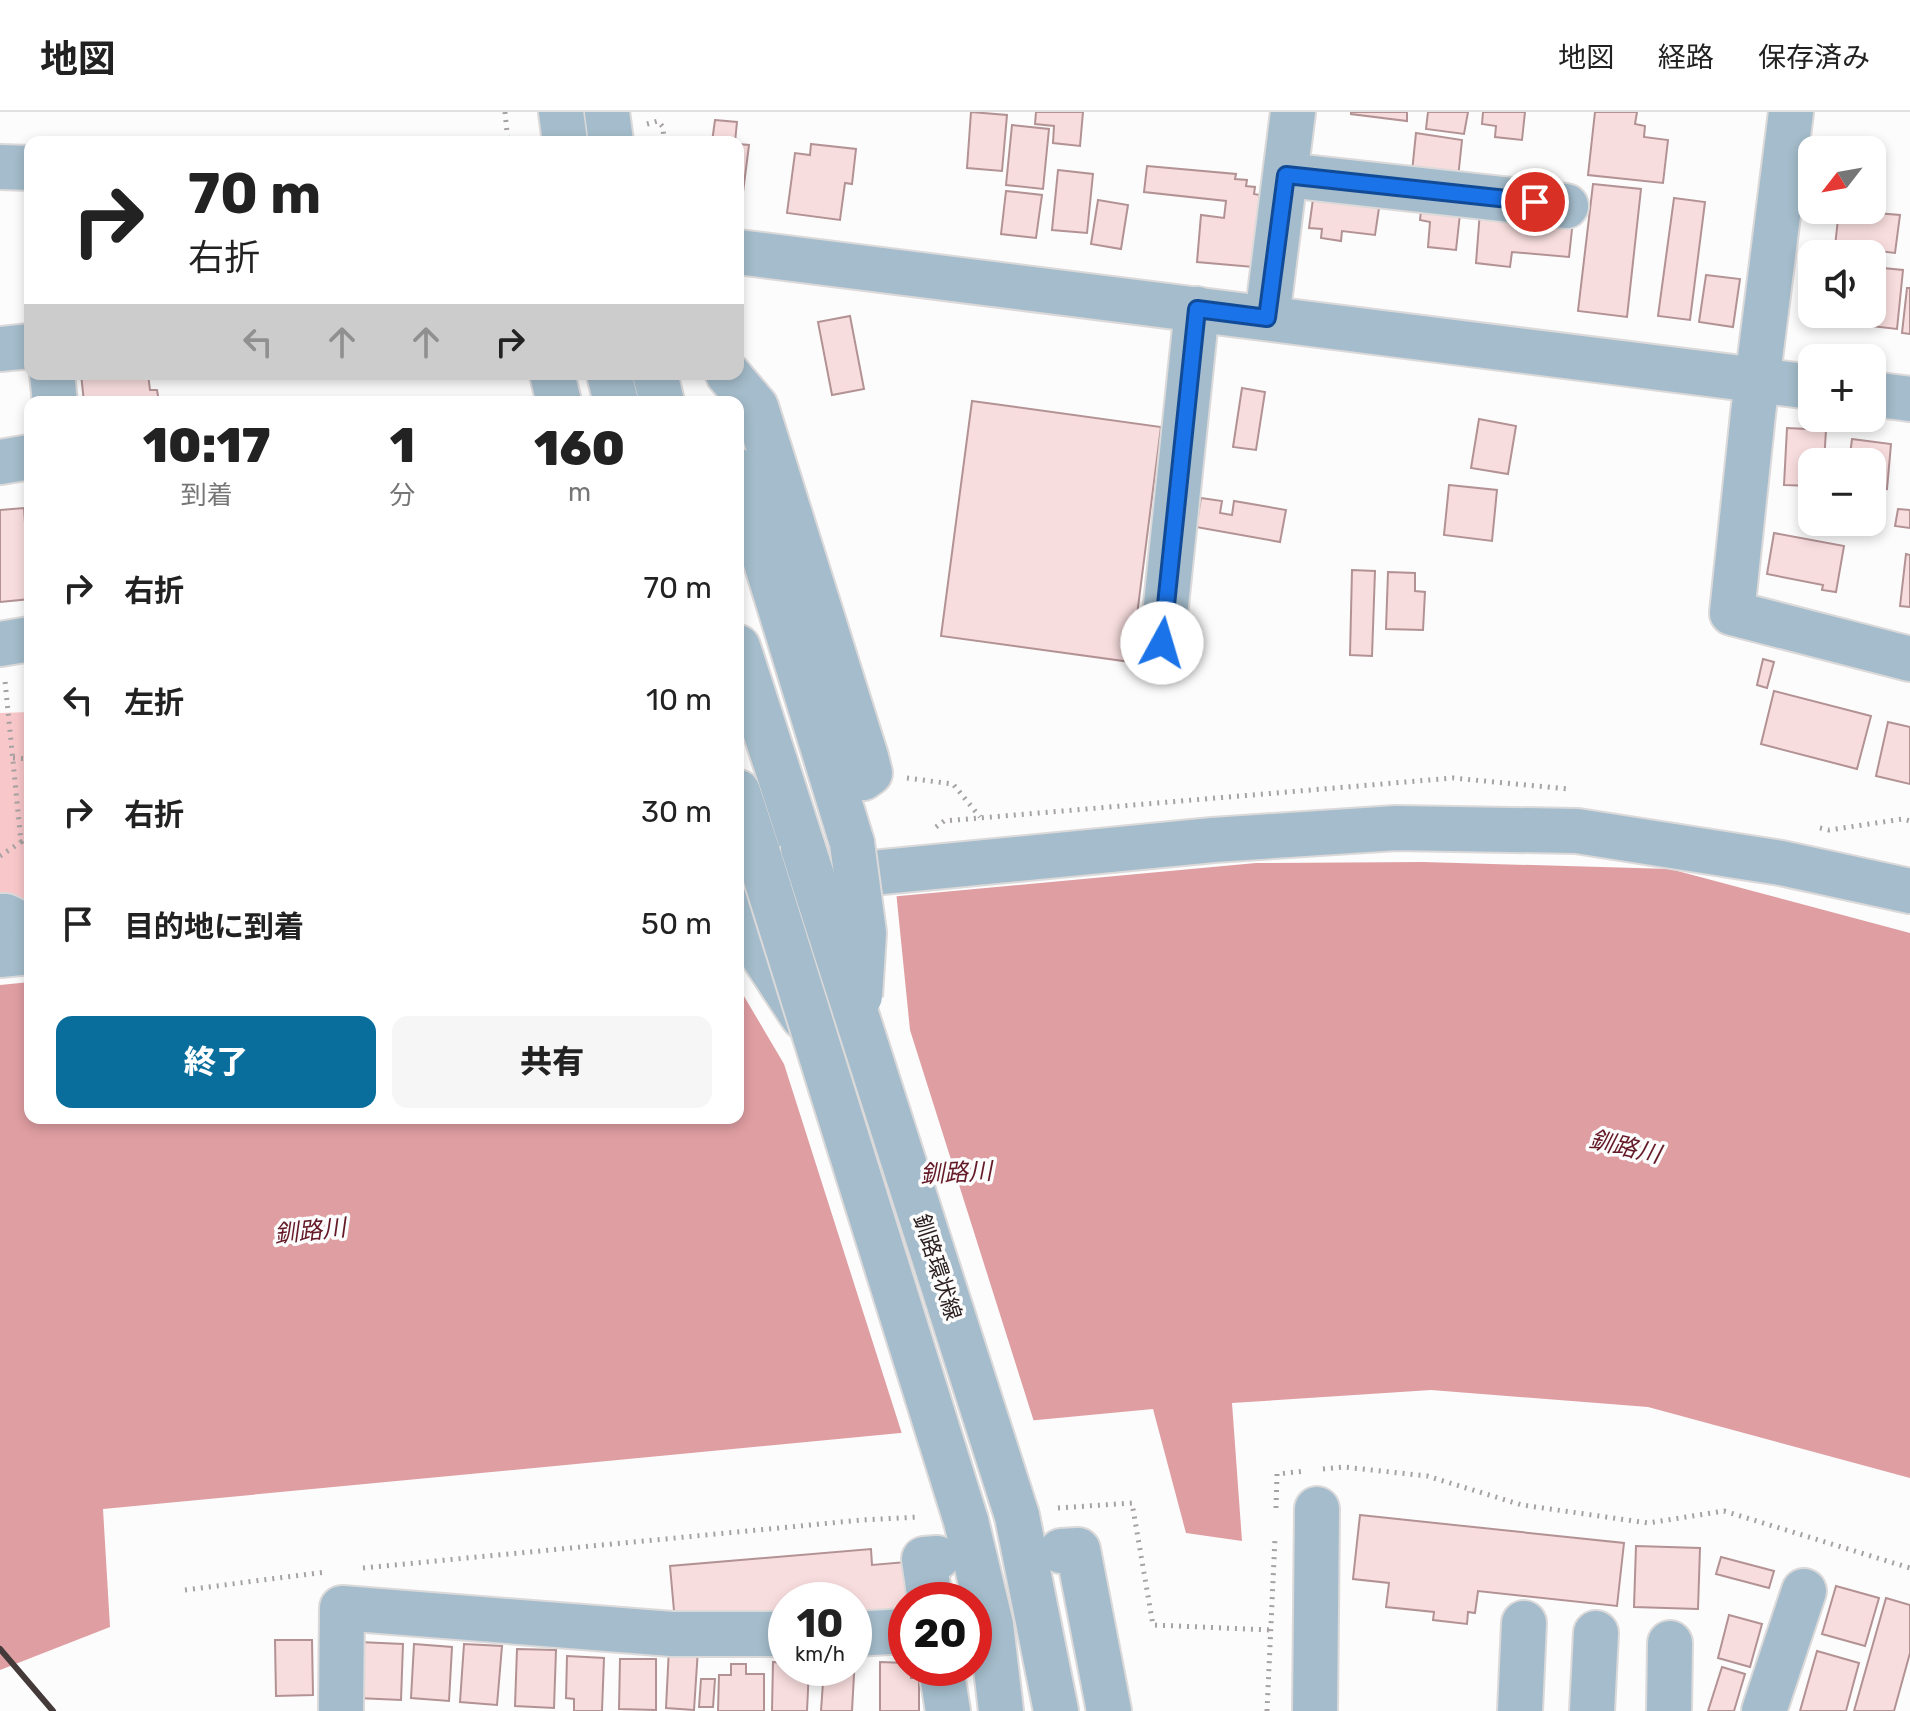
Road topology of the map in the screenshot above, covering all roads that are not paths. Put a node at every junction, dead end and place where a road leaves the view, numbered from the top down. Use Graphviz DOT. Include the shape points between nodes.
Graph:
graph roads {
  1 [pos="561,112"];
  2 [pos="1293,112"];
  3 [pos="1791,112"];
  4 [pos="564,136"];
  5 [pos="0,167"];
  6 [pos="24,168"];
  7 [pos="1286,175"];
  8 [pos="1566,206"];
  9 [pos="744,253"];
  10 [pos="1197,309"];
  11 [pos="1267,318"];
  12 [pos="24,347"];
  13 [pos="0,349"];
  14 [pos="1759,379"];
  15 [pos="733,380"];
  16 [pos="1798,385"];
  17 [pos="1886,396"];
  18 [pos="1910,399"];
  19 [pos="24,458"];
  20 [pos="0,462"];
  21 [pos="744,491"];
  22 [pos="1162,643"];
  23 [pos="1910,659"];
  24 [pos="744,666"];
  25 [pos="867,776"];
  26 [pos="744,838"];
  27 [pos="1910,859"];
  28 [pos="748,869"];
  29 [pos="1852,877"];
  30 [pos="1910,891"];
  31 [pos="0,916"];
  32 [pos="744,921"];
  33 [pos="24,926"];
  34 [pos="24,953"];
  35 [pos="0,955"];
  36 [pos="859,1022"];
  37 [pos="811,1029"];
  38 [pos="1317,1509"];
  39 [pos="1061,1551"];
  40 [pos="1804,1591"];
  41 [pos="1524,1623"];
  42 [pos="1596,1633"];
  43 [pos="768,1634"];
  44 [pos="1670,1643"];
  45 [pos="944,1686"];
  46 [pos="341,1711"];
  47 [pos="948,1711"];
  48 [pos="1001,1711"];
  49 [pos="1056,1711"];
  50 [pos="1109,1711"];
  51 [pos="1315,1711"];
  52 [pos="1520,1711"];
  53 [pos="1592,1711"];
  54 [pos="1669,1711"];
  55 [pos="1764,1711"];
  1 -- 4 [label="street"];
  2 -- 7 [label="street"];
  3 -- 14 [label="street"];
  5 -- 6 [label="street"];
  7 -- 8 [label="street"];
  7 -- 11 [label="street"];
  9 -- 10 [label="street"];
  10 -- 11 [label="street"];
  10 -- 22 [label="street"];
  11 -- 14 [label="street"];
  12 -- 13 [label="street"];
  14 -- 16 [label="street"];
  14 -- 23 [label="street" via="1732,613"];
  15 -- 25 [label="street" via="756,407"];
  17 -- 18 [label="street"];
  19 -- 20 [label="street"];
  21 -- 36 [label="street, bridge" via="852,843 864,933"];
  24 -- 36 [label="street, 釧路環状線, bridge"];
  26 -- 28 [label="street"];
  27 -- 29 [label="street"];
  28 -- 29 [label="street" via="1396,828 1577,831"];
  28 -- 37 [label="street, bridge"];
  29 -- 30 [label="street"];
  31 -- 33 [label="street"];
  32 -- 37 [label="street"];
  34 -- 35 [label="street"];
  36 -- 49 [label="street, 釧路環状線, bridge" via="1038,1512"];
  37 -- 48 [label="street, bridge" via="966,1521 991,1625"];
  38 -- 51 [label="street"];
  39 -- 50 [label="street" via="1078,1550"];
  40 -- 55 [label="street"];
  41 -- 52 [label="street"];
  42 -- 53 [label="street"];
  43 -- 46 [label="street" via="672,1634 342,1608"];
  44 -- 54 [label="street"];
  45 -- 47 [label="street"];
}
